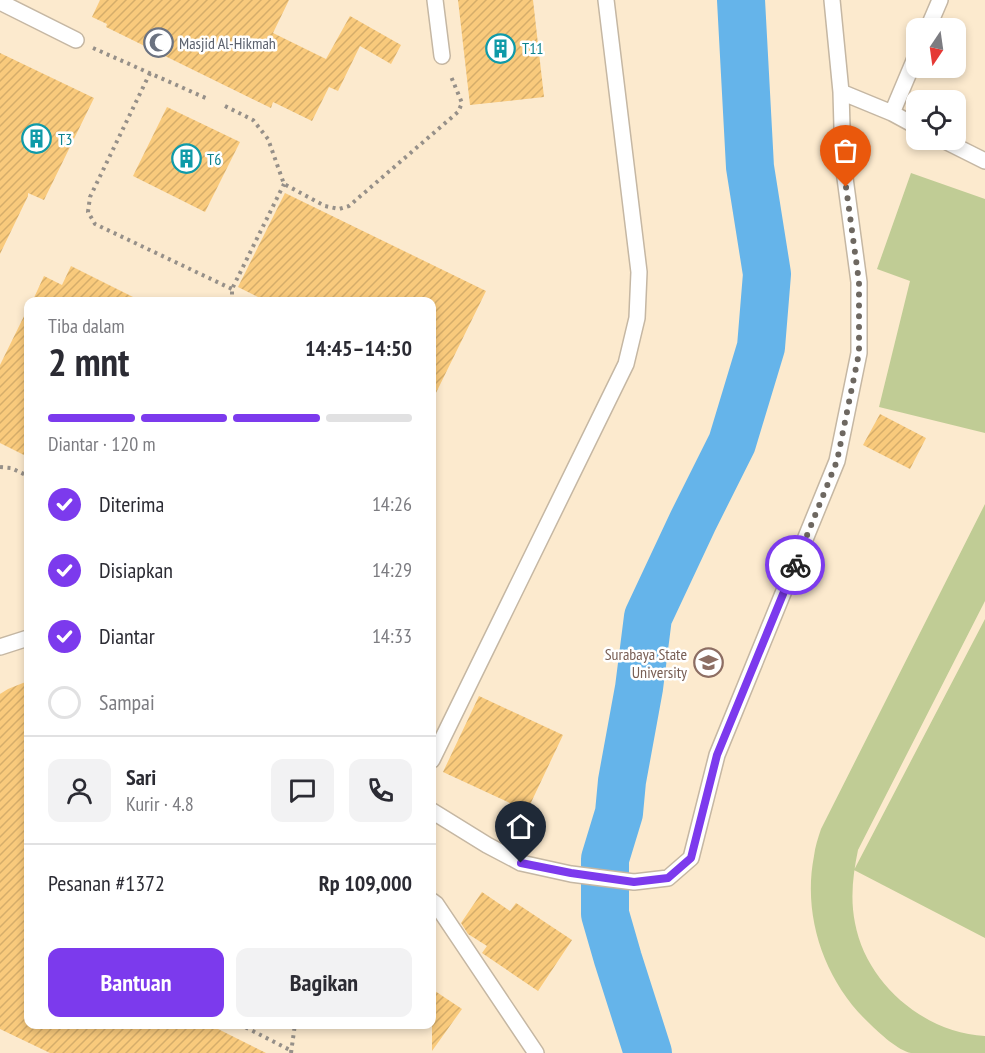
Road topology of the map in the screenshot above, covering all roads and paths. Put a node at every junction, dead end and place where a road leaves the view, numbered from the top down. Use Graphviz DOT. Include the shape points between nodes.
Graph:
graph roads {
  1 [pos="435,0"];
  2 [pos="606,0"];
  3 [pos="832,0"];
  4 [pos="940,0"];
  5 [pos="0,2"];
  6 [pos="932,18"];
  7 [pos="76,40"];
  8 [pos="442,56"];
  9 [pos="150,73"];
  10 [pos="907,78"];
  11 [pos="841,92"];
  12 [pos="208,99"];
  13 [pos="225,106"];
  14 [pos="892,114"];
  15 [pos="906,121"];
  16 [pos="963,150"];
  17 [pos="985,161"];
  18 [pos="284,184"];
  19 [pos="232,289"];
  20 [pos="232,297"];
  21 [pos="0,467"];
  22 [pos="24,474"];
  23 [pos="24,639"];
  24 [pos="0,647"];
  25 [pos="436,752"];
  26 [pos="436,813"];
  27 [pos="436,904"];
  28 [pos="247,1029"];
  29 [pos="294,1029"];
  30 [pos="290,1052"];
  31 [pos="536,1053"];
  1 -- 8 [label="lane"];
  2 -- 25 [label="lane" via="639,272 637,318 626,364"];
  3 -- 11 [label="lane"];
  4 -- 6 [label="lane"];
  5 -- 7 [label="lane"];
  7 -- 9 [label="path"];
  8 -- 18 [label="path" via="462,103 458,112 349,206 325,206"];
  9 -- 12 [label="path"];
  9 -- 19 [label="path" via="90,197 88,212 95,224"];
  10 -- 14 [label="lane"];
  11 -- 14 [label="lane"];
  11 -- 26 [label="lane" via="843,163 859,282 859,353 837,461 717,755 691,858 668,878 634,882 571,873 521,863"];
  13 -- 18 [label="path" via="253,120 268,139"];
  14 -- 15 [label="lane"];
  16 -- 17 [label="lane"];
  18 -- 19 [label="path"];
  19 -- 20 [label="path"];
  21 -- 22 [label="path"];
  23 -- 24 [label="lane"];
  27 -- 31 [label="lane"];
  28 -- 30 [label="path"];
  29 -- 30 [label="path"];
}
